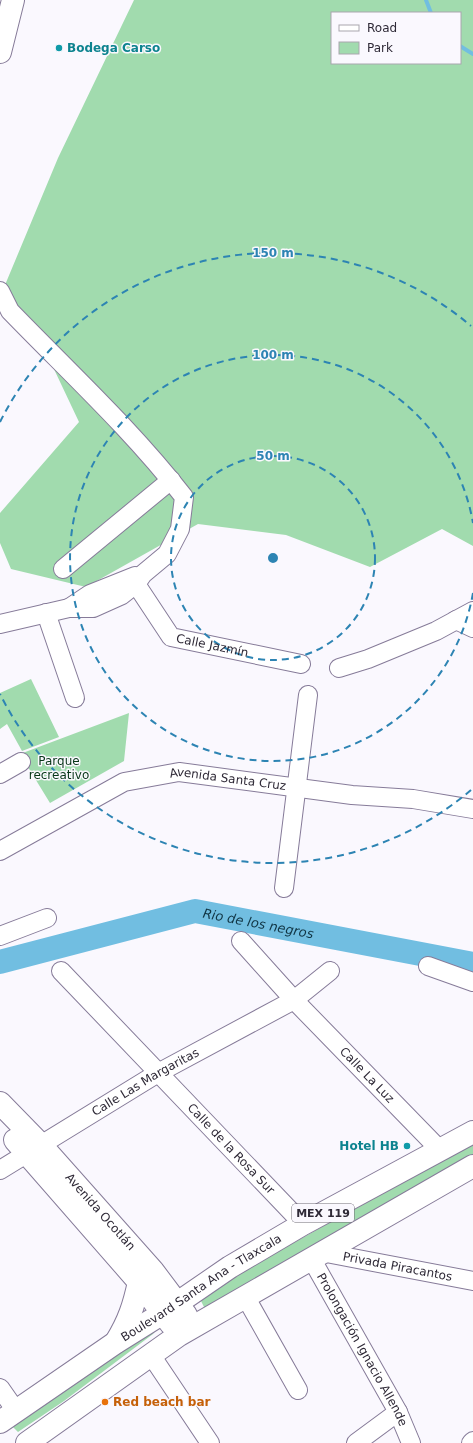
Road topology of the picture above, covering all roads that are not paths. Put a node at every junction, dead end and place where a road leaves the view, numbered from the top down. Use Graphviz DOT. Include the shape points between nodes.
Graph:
graph roads {
  1 [pos="13,0"];
  2 [pos="0,52"];
  3 [pos="0,291"];
  4 [pos="171,480"];
  5 [pos="63,568"];
  6 [pos="137,578"];
  7 [pos="473,610"];
  8 [pos="46,613"];
  9 [pos="456,620"];
  10 [pos="0,624"];
  11 [pos="473,628"];
  12 [pos="301,664"];
  13 [pos="339,668"];
  14 [pos="308,696"];
  15 [pos="75,698"];
  16 [pos="21,762"];
  17 [pos="0,774"];
  18 [pos="297,788"];
  19 [pos="473,809"];
  20 [pos="0,851"];
  21 [pos="284,888"];
  22 [pos="47,918"];
  23 [pos="0,936"];
  24 [pos="241,941"];
  25 [pos="428,966"];
  26 [pos="330,971"];
  27 [pos="61,972"];
  28 [pos="473,982"];
  29 [pos="294,1000"];
  30 [pos="158,1073"];
  31 [pos="0,1103"];
  32 [pos="0,1124"];
  33 [pos="473,1132"];
  34 [pos="35,1149"];
  35 [pos="440,1150"];
  36 [pos="473,1166"];
  37 [pos="0,1170"];
  38 [pos="303,1224"];
  39 [pos="316,1255"];
  40 [pos="230,1267"];
  41 [pos="146,1276"];
  42 [pos="473,1281"];
  43 [pos="245,1296"];
  44 [pos="170,1308"];
  45 [pos="187,1330"];
  46 [pos="115,1343"];
  47 [pos="152,1355"];
  48 [pos="0,1388"];
  49 [pos="298,1390"];
  50 [pos="398,1412"];
  51 [pos="8,1417"];
  52 [pos="473,1441"];
  53 [pos="27,1443"];
  54 [pos="210,1443"];
  55 [pos="356,1443"];
  56 [pos="411,1443"];
  57 [pos="471,1443"];
  1 -- 2 [label="main road"];
  3 -- 4 [label="street" via="10,311"];
  4 -- 5 [label="street"];
  4 -- 6 [label="street" via="184,497 180,529 167,554"];
  6 -- 8 [label="street" via="98,598"];
  6 -- 12 [label="street, Calle Jazmín" via="171,637"];
  7 -- 9 [label="street"];
  8 -- 10 [label="street"];
  8 -- 15 [label="street"];
  9 -- 11 [label="street"];
  9 -- 13 [label="street" via="436,631"];
  14 -- 18 [label="street"];
  16 -- 17 [label="street"];
  18 -- 19 [label="street, Avenida Santa Cruz" via="413,799"];
  18 -- 20 [label="street, Avenida Santa Cruz" via="179,772 124,782"];
  18 -- 21 [label="street"];
  22 -- 23 [label="street"];
  24 -- 29 [label="street, Calle La Luz"];
  25 -- 28 [label="street"];
  26 -- 29 [label="street, Calle Las Margaritas"];
  27 -- 30 [label="street, Calle de la Rosa Sur"];
  29 -- 30 [label="street, Calle Las Margaritas"];
  29 -- 35 [label="street, Calle La Luz"];
  30 -- 34 [label="street, Calle Las Margaritas"];
  30 -- 38 [label="street, Calle de la Rosa Sur"];
  31 -- 34 [label="main road, Avenida Ocotlán"];
  32 -- 34 [label="main road, Avenida Ocotlán"];
  33 -- 35 [label="main road, Boulevard Santa Ana - Tlaxcala / MEX 119"];
  34 -- 37 [label="street, Calle Las Margaritas"];
  34 -- 41 [label="main road, Avenida Ocotlán"];
  35 -- 38 [label="main road, Boulevard Santa Ana - Tlaxcala / MEX 119"];
  36 -- 39 [label="main road, MEX 119"];
  38 -- 40 [label="main road, Boulevard Santa Ana - Tlaxcala / MEX 119"];
  39 -- 42 [label="street, Privada Piracantos"];
  39 -- 43 [label="main road, MEX 119"];
  39 -- 50 [label="street, Prolongación Ignacio Allende"];
  40 -- 41 [label="main road" via="187,1279"];
  40 -- 44 [label="main road, Boulevard Santa Ana - Tlaxcala / MEX 119"];
  41 -- 44 [label="main road, Avenida Ocotlán"];
  41 -- 46 [label="main road" via="127,1324"];
  43 -- 45 [label="main road, MEX 119"];
  43 -- 49 [label="street"];
  44 -- 45 [label="main road, Avenida Ocotlán"];
  44 -- 46 [label="main road, Boulevard Santa Ana - Tlaxcala / MEX 119"];
  45 -- 47 [label="main road, MEX 119"];
  46 -- 51 [label="main road, Boulevard Santa Ana - Tlaxcala / MEX 119"];
  47 -- 53 [label="main road, MEX 119"];
  47 -- 54 [label="street"];
  48 -- 51 [label="street"];
  50 -- 55 [label="street"];
  50 -- 56 [label="street, Prolongación Ignacio Allende"];
  52 -- 57 [label="street"];
}
